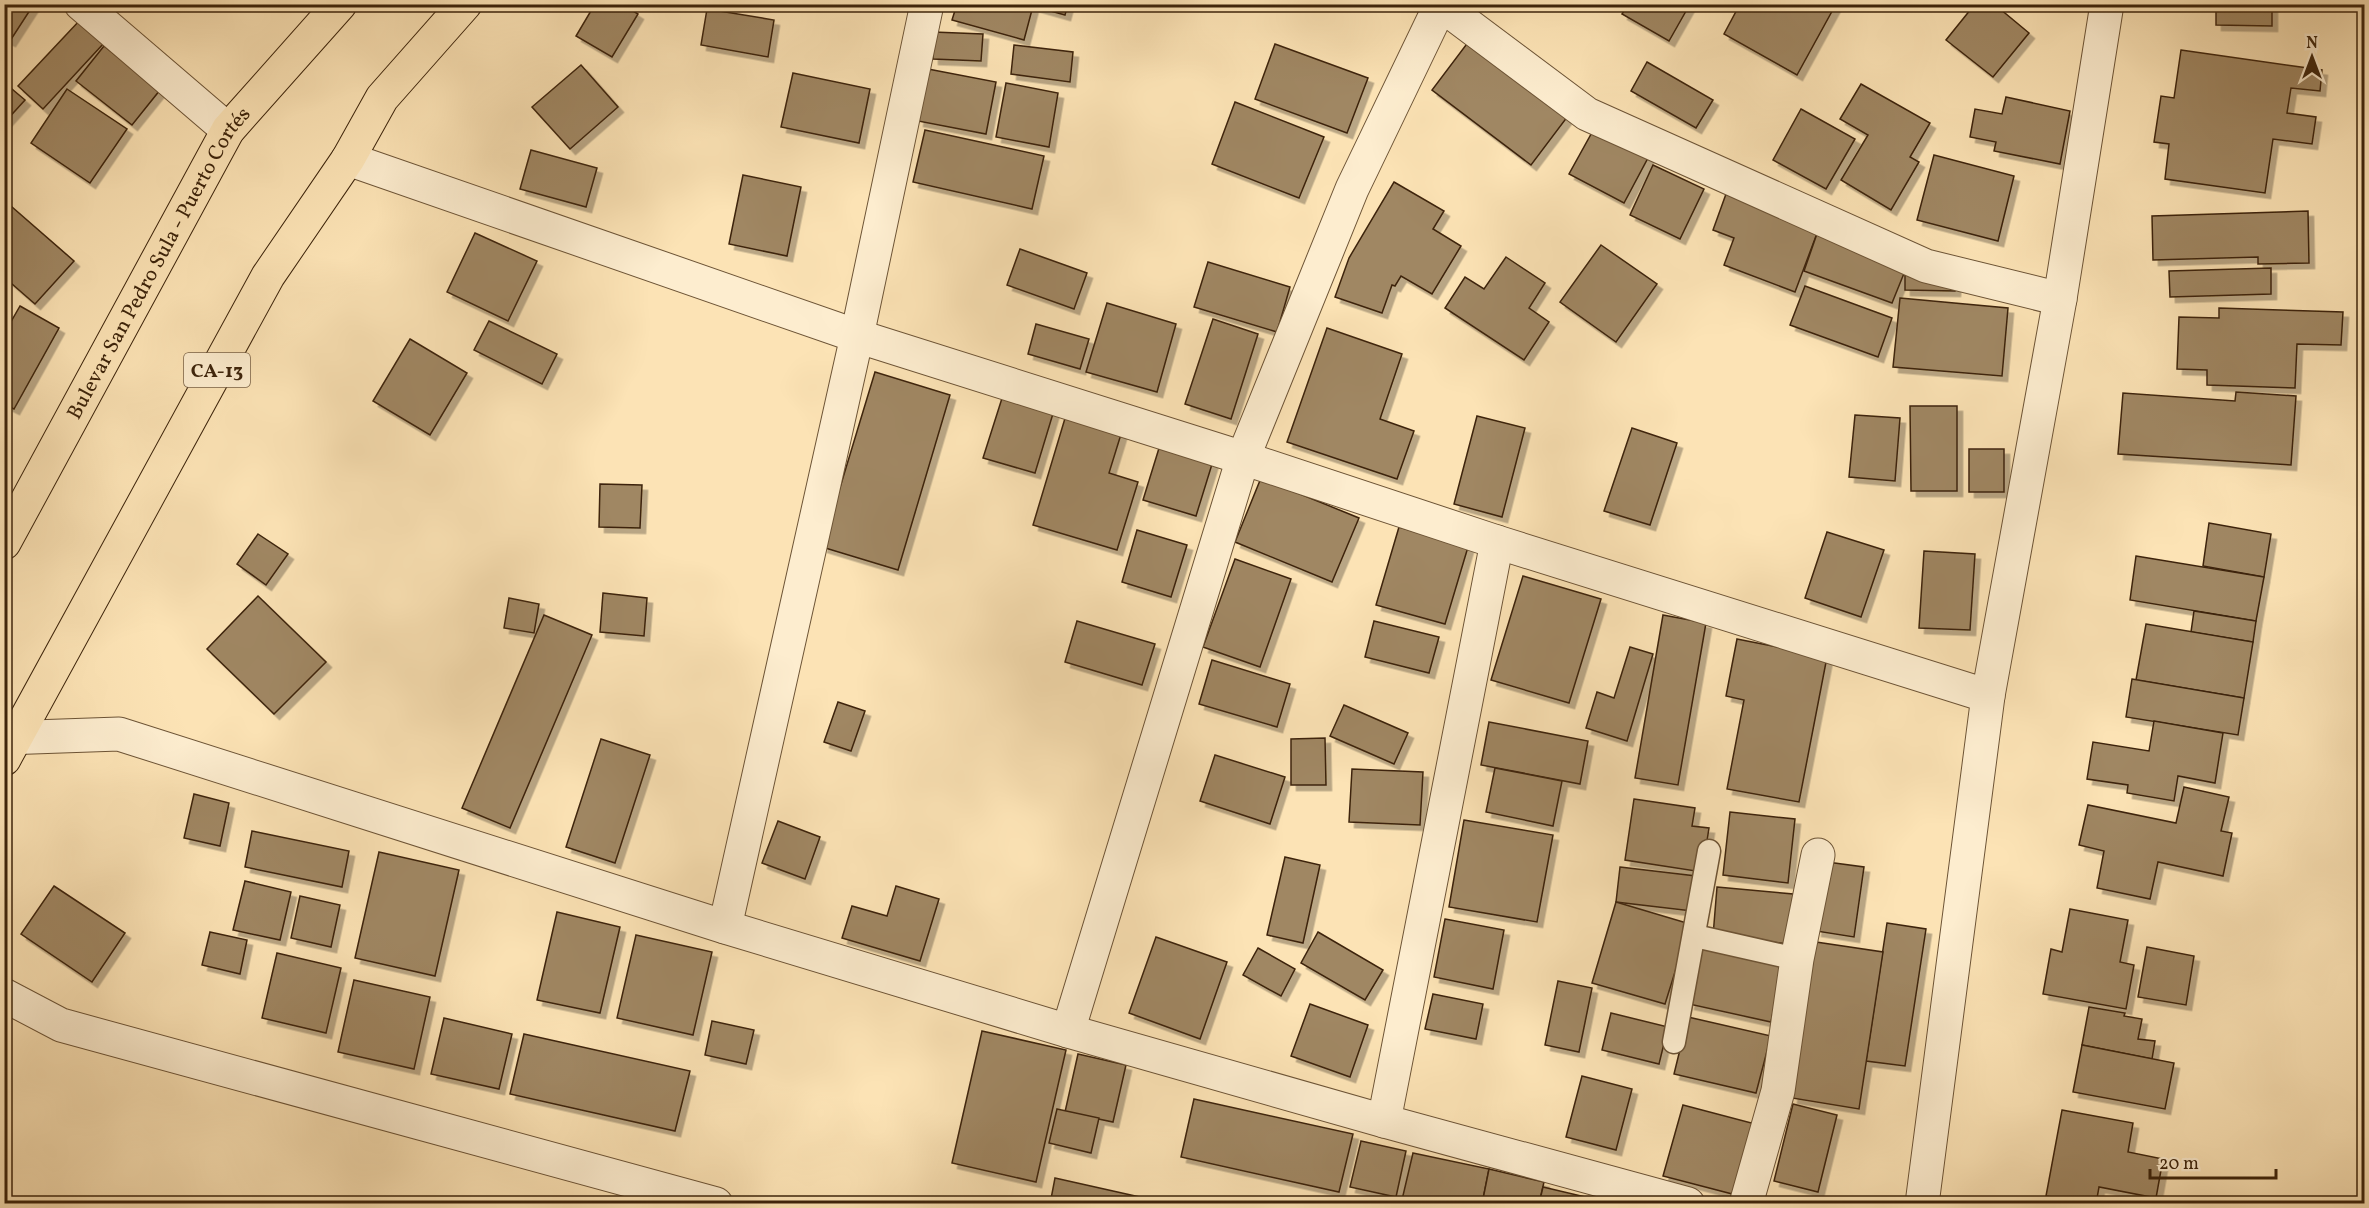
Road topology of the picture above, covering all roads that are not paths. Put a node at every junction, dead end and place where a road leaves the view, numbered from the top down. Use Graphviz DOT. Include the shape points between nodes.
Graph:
graph roads {
  1 [pos="81,4"];
  2 [pos="340,4"];
  3 [pos="465,4"];
  4 [pos="927,4"];
  5 [pos="2107,4"];
  6 [pos="1440,5"];
  7 [pos="228,130"];
  8 [pos="348,159"];
  9 [pos="2060,298"];
  10 [pos="857,336"];
  11 [pos="1243,458"];
  12 [pos="1497,542"];
  13 [pos="4,543"];
  14 [pos="1988,696"];
  15 [pos="8,745"];
  16 [pos="1709,851"];
  17 [pos="1818,855"];
  18 [pos="725,927"];
  19 [pos="1695,936"];
  20 [pos="1797,958"];
  21 [pos="4,995"];
  22 [pos="1068,1031"];
  23 [pos="1674,1042"];
  24 [pos="1384,1120"];
  25 [pos="716,1203"];
  26 [pos="1688,1203"];
  27 [pos="1746,1203"];
  28 [pos="1922,1203"];
  1 -- 7 [label="street"];
  2 -- 7 [label="highway, Bulevar San Pedro Sula - Puerto Cortés"];
  3 -- 8 [label="highway, CA-13" via="382,98"];
  4 -- 10 [label="street"];
  5 -- 9 [label="street"];
  6 -- 9 [label="street" via="1587,114 1926,266"];
  6 -- 11 [label="street" via="1352,189"];
  7 -- 13 [label="highway, Bulevar San Pedro Sula - Puerto Cortés"];
  8 -- 10 [label="street"];
  8 -- 15 [label="highway, CA-13" via="268,276"];
  9 -- 14 [label="street"];
  10 -- 11 [label="street"];
  10 -- 18 [label="street"];
  11 -- 12 [label="street"];
  11 -- 22 [label="street"];
  12 -- 14 [label="street"];
  12 -- 24 [label="street"];
  14 -- 28 [label="street"];
  15 -- 18 [label="street" via="119,734"];
  16 -- 19 [label="lane"];
  17 -- 20 [label="street"];
  18 -- 22 [label="street"];
  19 -- 20 [label="lane"];
  19 -- 23 [label="lane"];
  20 -- 27 [label="street" via="1778,1091"];
  21 -- 25 [label="street" via="61,1025"];
  22 -- 24 [label="street"];
  24 -- 26 [label="street"];
}
